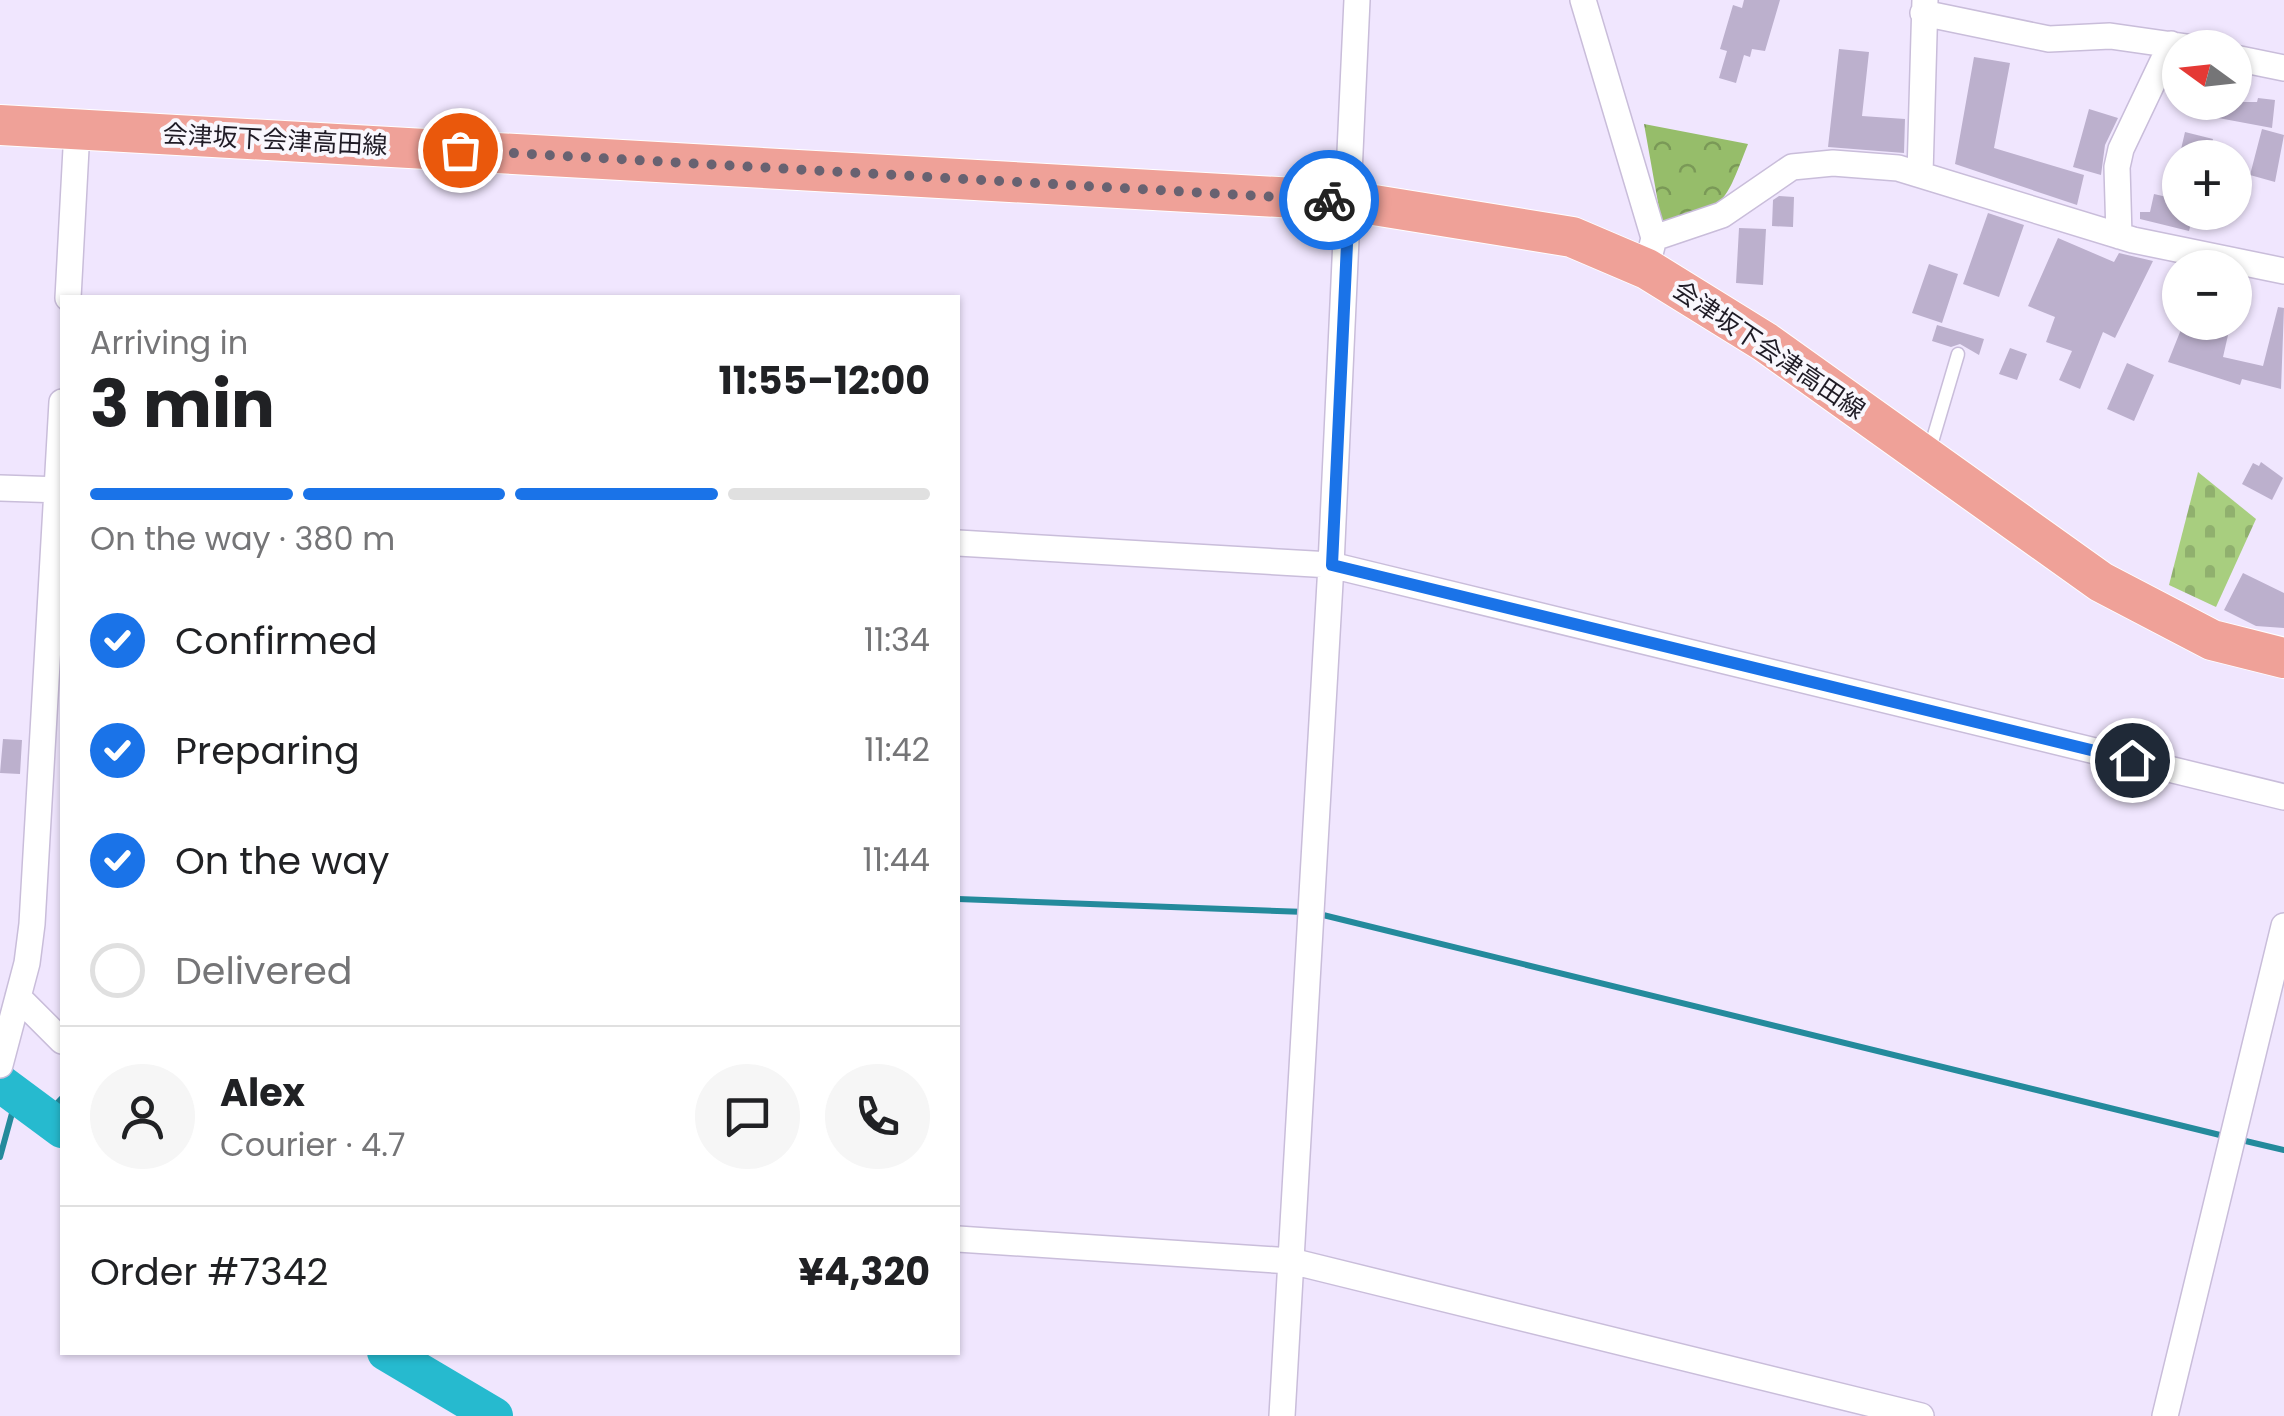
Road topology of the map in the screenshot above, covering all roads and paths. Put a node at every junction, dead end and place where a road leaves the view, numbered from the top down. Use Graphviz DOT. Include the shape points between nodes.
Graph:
graph roads {
  1 [pos="1357,0"];
  2 [pos="1583,0"];
  3 [pos="1924,7"];
  4 [pos="2162,43"];
  5 [pos="2252,61"];
  6 [pos="2284,68"];
  7 [pos="2162,80"];
  8 [pos="0,126"];
  9 [pos="77,130"];
  10 [pos="1920,174"];
  11 [pos="1349,201"];
  12 [pos="2119,236"];
  13 [pos="1650,254"];
  14 [pos="2284,271"];
  15 [pos="68,295"];
  16 [pos="1958,354"];
  17 [pos="1927,460"];
  18 [pos="0,488"];
  19 [pos="60,490"];
  20 [pos="960,543"];
  21 [pos="1332,565"];
  22 [pos="2284,658"];
  23 [pos="2284,796"];
  24 [pos="2284,926"];
  25 [pos="18,1000"];
  26 [pos="60,1039"];
  27 [pos="0,1065"];
  28 [pos="960,1239"];
  29 [pos="1291,1261"];
  30 [pos="1282,1416"];
  31 [pos="1922,1416"];
  32 [pos="2165,1416"];
  1 -- 11 [label="street"];
  2 -- 13 [label="street"];
  3 -- 4 [label="street" via="2050,39 2110,36"];
  3 -- 10 [label="street"];
  5 -- 6 [label="street"];
  7 -- 12 [label="street" via="2121,149"];
  8 -- 9 [label="main road, 会津坂下会津高田線"];
  9 -- 11 [label="main road, 会津坂下会津高田線"];
  9 -- 15 [label="street"];
  10 -- 12 [label="street"];
  10 -- 13 [label="street" via="1833,162 1792,167"];
  11 -- 13 [label="main road, 会津坂下会津高田線"];
  11 -- 21 [label="street"];
  12 -- 14 [label="street"];
  13 -- 17 [label="main road, 会津坂下会津高田線"];
  16 -- 17 [label="lane"];
  17 -- 22 [label="main road, 会津坂下会津高田線" via="2159,615 2212,640"];
  18 -- 19 [label="street"];
  19 -- 25 [label="street" via="32,924"];
  20 -- 21 [label="street"];
  21 -- 23 [label="street"];
  21 -- 29 [label="street"];
  24 -- 32 [label="street"];
  25 -- 26 [label="street"];
  25 -- 27 [label="street"];
  28 -- 29 [label="street"];
  29 -- 30 [label="street"];
  29 -- 31 [label="street"];
}
